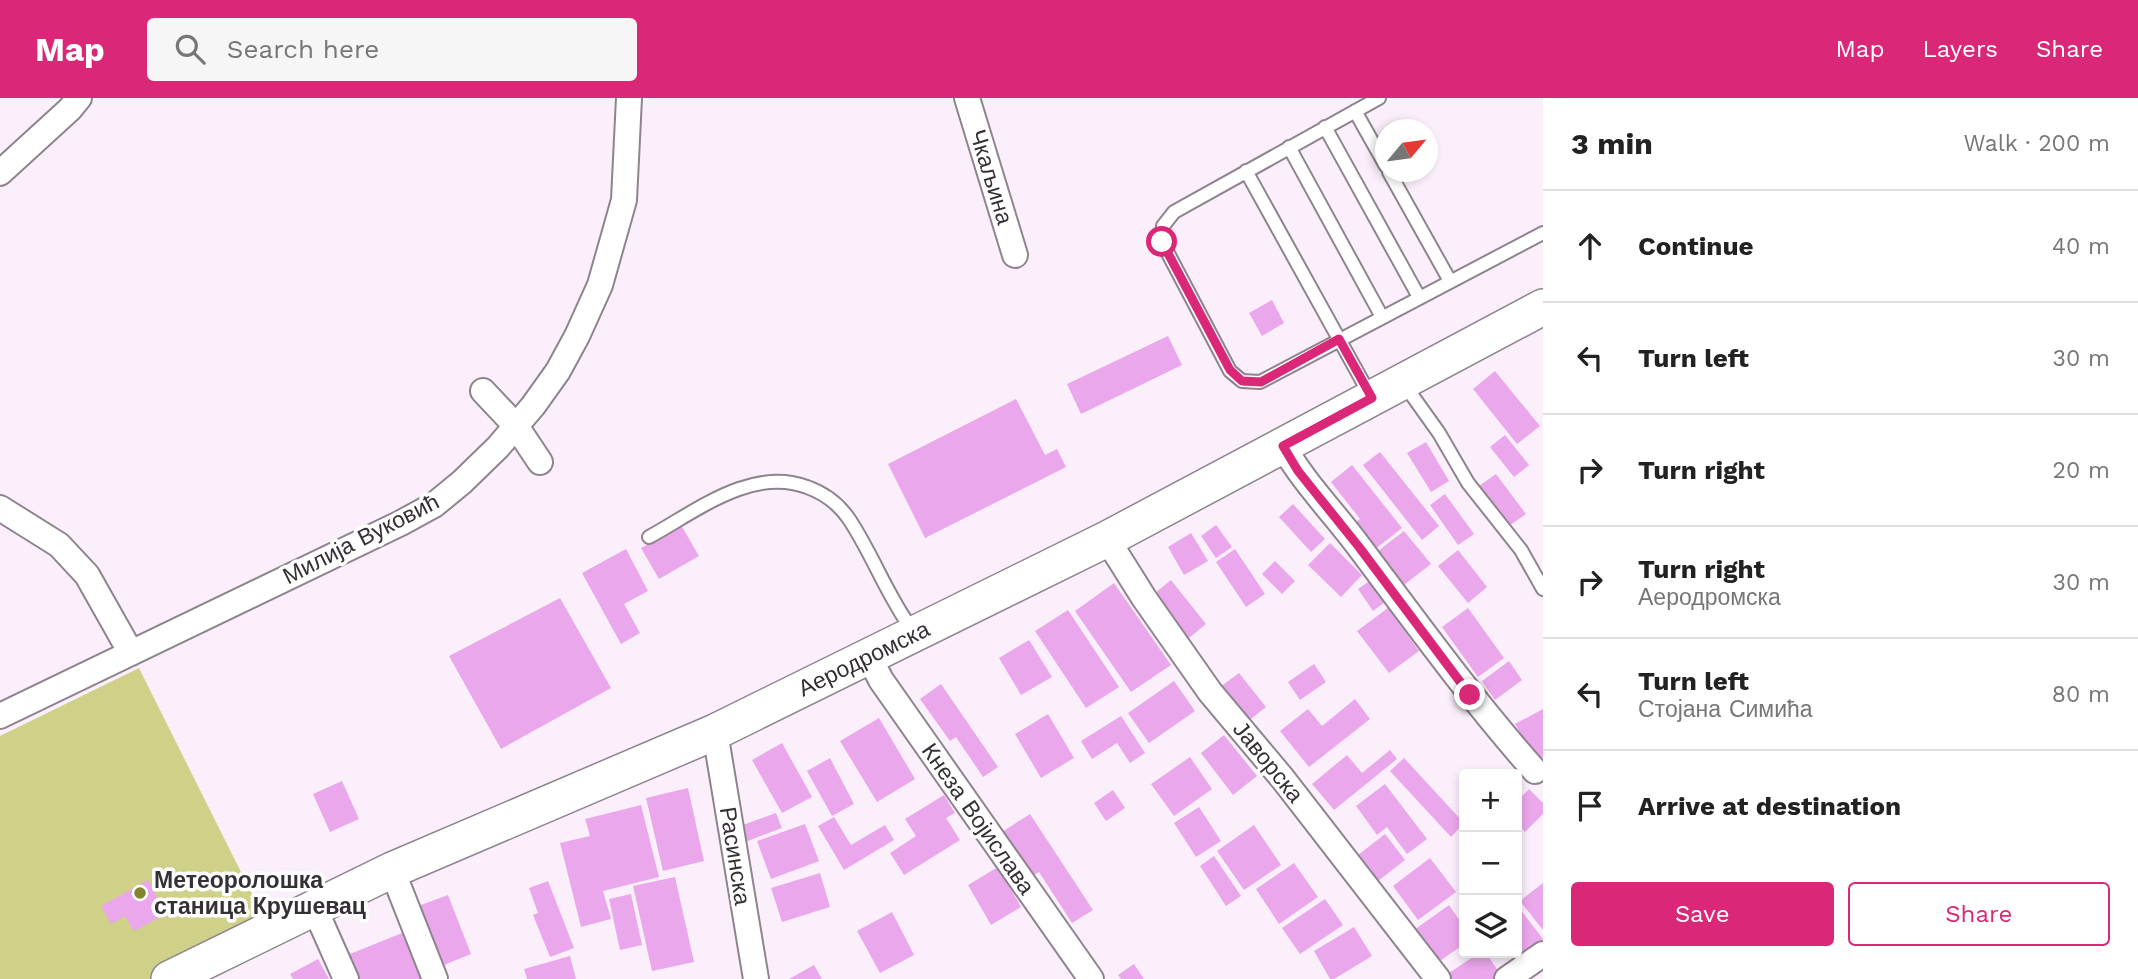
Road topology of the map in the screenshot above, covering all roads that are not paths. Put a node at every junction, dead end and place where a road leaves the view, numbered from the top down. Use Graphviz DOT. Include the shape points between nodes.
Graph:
graph roads {
  1 [pos="79,98"];
  2 [pos="629,98"];
  3 [pos="967,98"];
  4 [pos="1379,98"];
  5 [pos="1355,111"];
  6 [pos="1325,127"];
  7 [pos="1289,147"];
  8 [pos="1375,148"];
  9 [pos="1246,171"];
  10 [pos="0,173"];
  11 [pos="1395,182"];
  12 [pos="1543,233"];
  13 [pos="1015,255"];
  14 [pos="1450,281"];
  15 [pos="1419,297"];
  16 [pos="1543,307"];
  17 [pos="1382,317"];
  18 [pos="1339,339"];
  19 [pos="1402,382"];
  20 [pos="483,391"];
  21 [pos="1372,398"];
  22 [pos="516,426"];
  23 [pos="1283,446"];
  24 [pos="540,462"];
  25 [pos="0,508"];
  26 [pos="649,537"];
  27 [pos="1107,539"];
  28 [pos="1543,589"];
  29 [pos="915,634"];
  30 [pos="131,653"];
  31 [pos="869,657"];
  32 [pos="0,716"];
  33 [pos="715,732"];
  34 [pos="1535,771"];
  35 [pos="392,870"];
  36 [pos="314,907"];
  37 [pos="1543,954"];
  38 [pos="169,979"];
  39 [pos="346,979"];
  40 [pos="435,979"];
  41 [pos="756,979"];
  42 [pos="1091,979"];
  43 [pos="1438,979"];
  44 [pos="1507,979"];
  1 -- 10 [label="street"];
  2 -- 22 [label="street, Милија Вуковић" via="624,200 600,285 558,371"];
  3 -- 13 [label="street, Чкаљина"];
  4 -- 5 [label="lane"];
  5 -- 6 [label="lane"];
  5 -- 8 [label="lane"];
  6 -- 7 [label="lane"];
  6 -- 15 [label="lane"];
  7 -- 9 [label="lane"];
  7 -- 17 [label="lane"];
  9 -- 18 [label="lane"];
  9 -- 18 [label="lane" via="1174,212 1163,226 1162,242 1230,370 1242,381 1261,382"];
  11 -- 14 [label="lane"];
  12 -- 14 [label="lane"];
  14 -- 15 [label="lane"];
  15 -- 17 [label="lane"];
  16 -- 19 [label="street, Аеродромска"];
  17 -- 18 [label="lane"];
  18 -- 21 [label="lane"];
  19 -- 21 [label="street, Аеродромска"];
  19 -- 28 [label="lane"];
  20 -- 22 [label="street"];
  21 -- 23 [label="street, Аеродромска"];
  22 -- 24 [label="street"];
  22 -- 30 [label="street, Милија Вуковић" via="434,505"];
  23 -- 27 [label="street, Аеродромска"];
  23 -- 34 [label="street" via="1462,685"];
  25 -- 30 [label="street" via="59,545 87,576"];
  26 -- 29 [label="lane" via="741,487 779,481 803,485 826,495 850,520 897,610"];
  27 -- 29 [label="street, Аеродромска"];
  27 -- 43 [label="street, Јаворска" via="1210,692"];
  29 -- 31 [label="street, Аеродромска"];
  30 -- 32 [label="street, Милија Вуковић"];
  31 -- 33 [label="street, Аеродромска"];
  31 -- 42 [label="street, Кнеза Војислава"];
  33 -- 35 [label="street, Аеродромска"];
  33 -- 41 [label="street, Расинска"];
  35 -- 36 [label="street, Аеродромска"];
  35 -- 40 [label="street"];
  36 -- 38 [label="street, Аеродромска"];
  36 -- 39 [label="street"];
  37 -- 44 [label="street"];
}
